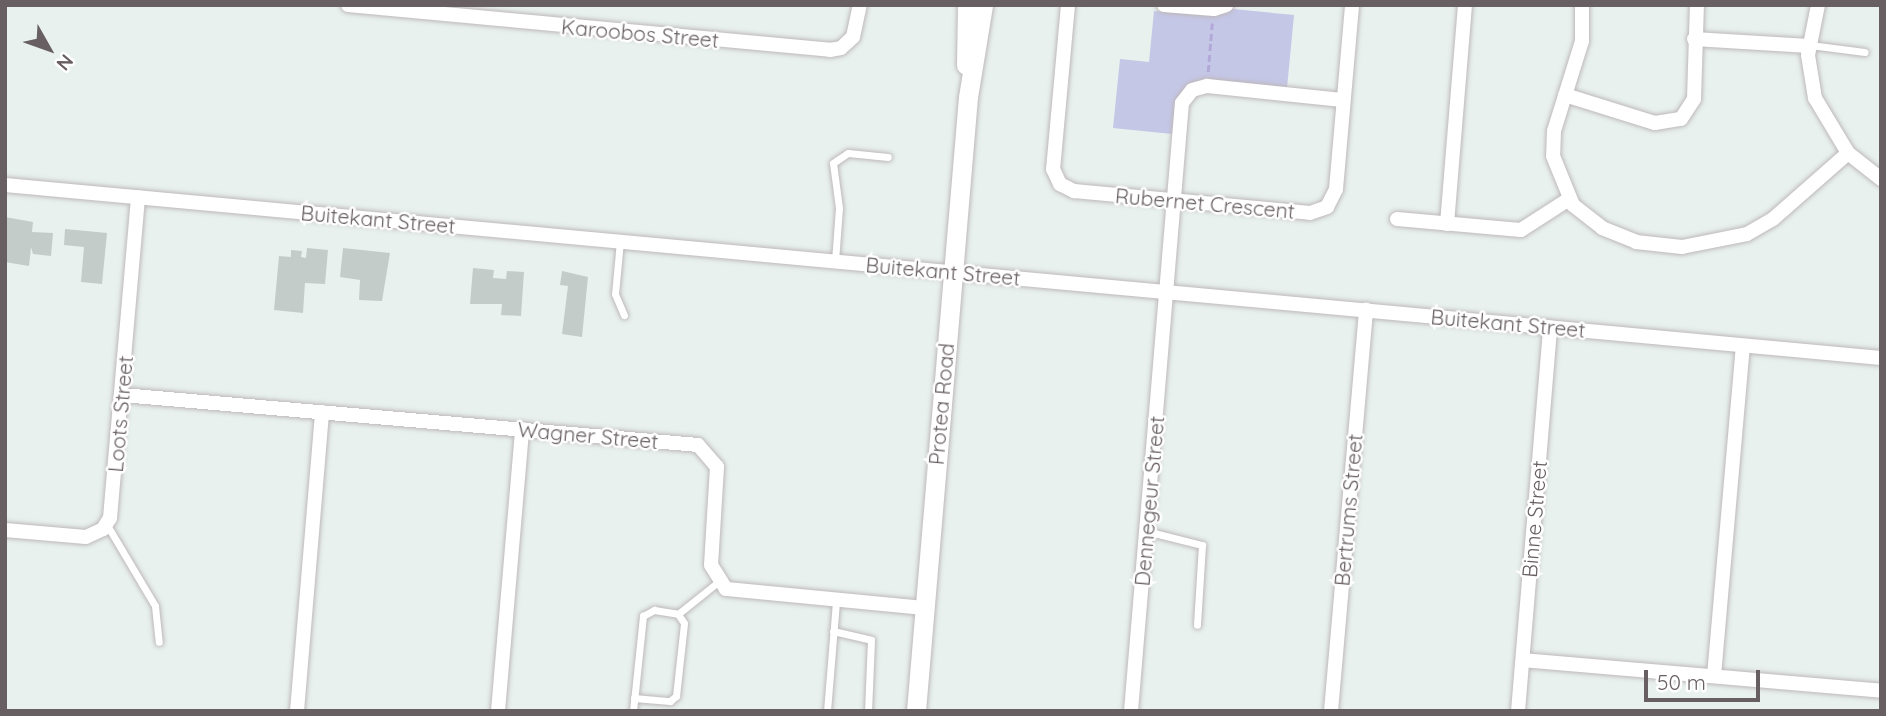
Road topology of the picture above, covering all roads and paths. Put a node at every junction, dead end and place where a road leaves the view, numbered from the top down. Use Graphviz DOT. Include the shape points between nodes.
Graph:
graph roads {
  1 [pos="348,5"];
  2 [pos="860,5"];
  3 [pos="967,5"];
  4 [pos="984,5"];
  5 [pos="1068,5"];
  6 [pos="1164,5"];
  7 [pos="1352,5"];
  8 [pos="1465,5"];
  9 [pos="1582,5"];
  10 [pos="1697,5"];
  11 [pos="1818,5"];
  12 [pos="1220,7"];
  13 [pos="460,10"];
  14 [pos="1694,39"];
  15 [pos="1809,46"];
  16 [pos="1865,51"];
  17 [pos="1207,86"];
  18 [pos="1565,95"];
  19 [pos="968,97"];
  20 [pos="1342,100"];
  21 [pos="1848,153"];
  22 [pos="888,157"];
  23 [pos="1881,179"];
  24 [pos="5,185"];
  25 [pos="138,197"];
  26 [pos="1174,199"];
  27 [pos="1569,199"];
  28 [pos="1397,219"];
  29 [pos="1447,224"];
  30 [pos="620,240"];
  31 [pos="835,261"];
  32 [pos="953,271"];
  33 [pos="1167,291"];
  34 [pos="1366,310"];
  35 [pos="624,315"];
  36 [pos="1550,327"];
  37 [pos="1743,346"];
  38 [pos="1881,358"];
  39 [pos="122,395"];
  40 [pos="322,412"];
  41 [pos="522,429"];
  42 [pos="107,525"];
  43 [pos="5,530"];
  44 [pos="1146,531"];
  45 [pos="719,582"];
  46 [pos="836,601"];
  47 [pos="925,608"];
  48 [pos="678,614"];
  49 [pos="1197,625"];
  50 [pos="834,631"];
  51 [pos="159,642"];
  52 [pos="1523,660"];
  53 [pos="1714,676"];
  54 [pos="1881,691"];
  55 [pos="634,698"];
  56 [pos="297,711"];
  57 [pos="498,711"];
  58 [pos="633,711"];
  59 [pos="827,711"];
  60 [pos="868,711"];
  61 [pos="916,711"];
  62 [pos="1131,711"];
  63 [pos="1331,711"];
  64 [pos="1518,711"];
  1 -- 13 [label="street, Karoobos Street"];
  2 -- 13 [label="street, Karoobos Street" via="853,37 841,48 830,50"];
  3 -- 19 [label="street, Protea Road"];
  4 -- 19 [label="street, Protea Road"];
  5 -- 26 [label="street, Rubernet Crescent" via="1055,178 1074,191"];
  6 -- 12 [label="street"];
  7 -- 20 [label="street, Rubernet Crescent"];
  8 -- 29 [label="street"];
  9 -- 18 [label="street" via="1582,41"];
  10 -- 14 [label="street"];
  11 -- 15 [label="street"];
  12 -- 17 [label="path"];
  14 -- 15 [label="street"];
  14 -- 18 [label="street" via="1694,99 1675,122 1655,123"];
  15 -- 16 [label="lane"];
  15 -- 21 [label="street" via="1815,98"];
  17 -- 20 [label="street"];
  17 -- 26 [label="street, Dennegeur Street" via="1192,90 1182,103"];
  18 -- 27 [label="street" via="1554,131 1553,156"];
  19 -- 32 [label="street, Protea Road"];
  20 -- 26 [label="street, Rubernet Crescent" via="1336,189 1327,207 1310,213"];
  21 -- 23 [label="street"];
  21 -- 27 [label="street" via="1773,219 1747,234 1714,244 1682,247 1630,240 1592,223"];
  22 -- 31 [label="lane" via="848,153 833,163 839,208"];
  24 -- 25 [label="street, Buitekant Street"];
  25 -- 30 [label="street, Buitekant Street"];
  25 -- 39 [label="street, Loots Street"];
  26 -- 33 [label="street, Dennegeur Street"];
  27 -- 29 [label="street" via="1521,230"];
  28 -- 29 [label="street"];
  30 -- 31 [label="street, Buitekant Street"];
  30 -- 35 [label="lane" via="615,294"];
  31 -- 32 [label="street, Buitekant Street"];
  32 -- 33 [label="street, Buitekant Street"];
  32 -- 47 [label="street, Protea Road"];
  33 -- 34 [label="street, Buitekant Street"];
  33 -- 44 [label="street, Dennegeur Street"];
  34 -- 36 [label="street, Buitekant Street"];
  34 -- 63 [label="street, Bertrums Street"];
  36 -- 37 [label="street, Buitekant Street"];
  36 -- 52 [label="street, Binne Street"];
  37 -- 38 [label="street, Buitekant Street"];
  37 -- 53 [label="street"];
  39 -- 40 [label="street, Wagner Street"];
  39 -- 42 [label="street, Loots Street" via="113,511"];
  40 -- 41 [label="street, Wagner Street"];
  40 -- 56 [label="street"];
  41 -- 45 [label="street, Wagner Street" via="688,443 706,450 718,476 711,565"];
  41 -- 57 [label="street"];
  42 -- 43 [label="street" via="80,538"];
  42 -- 51 [label="lane" via="155,606"];
  44 -- 49 [label="lane" via="1202,545"];
  44 -- 62 [label="street, Dennegeur Street"];
  45 -- 46 [label="street" via="735,593"];
  45 -- 48 [label="lane"];
  46 -- 47 [label="street"];
  46 -- 50 [label="lane"];
  47 -- 61 [label="street, Protea Road"];
  48 -- 55 [label="lane" via="654,610 643,616"];
  48 -- 55 [label="lane" via="684,623 676,696 670,701"];
  50 -- 59 [label="lane"];
  50 -- 60 [label="lane" via="871,640"];
  52 -- 53 [label="street"];
  52 -- 64 [label="street, Binne Street"];
  53 -- 54 [label="street"];
  55 -- 58 [label="lane"];
}
